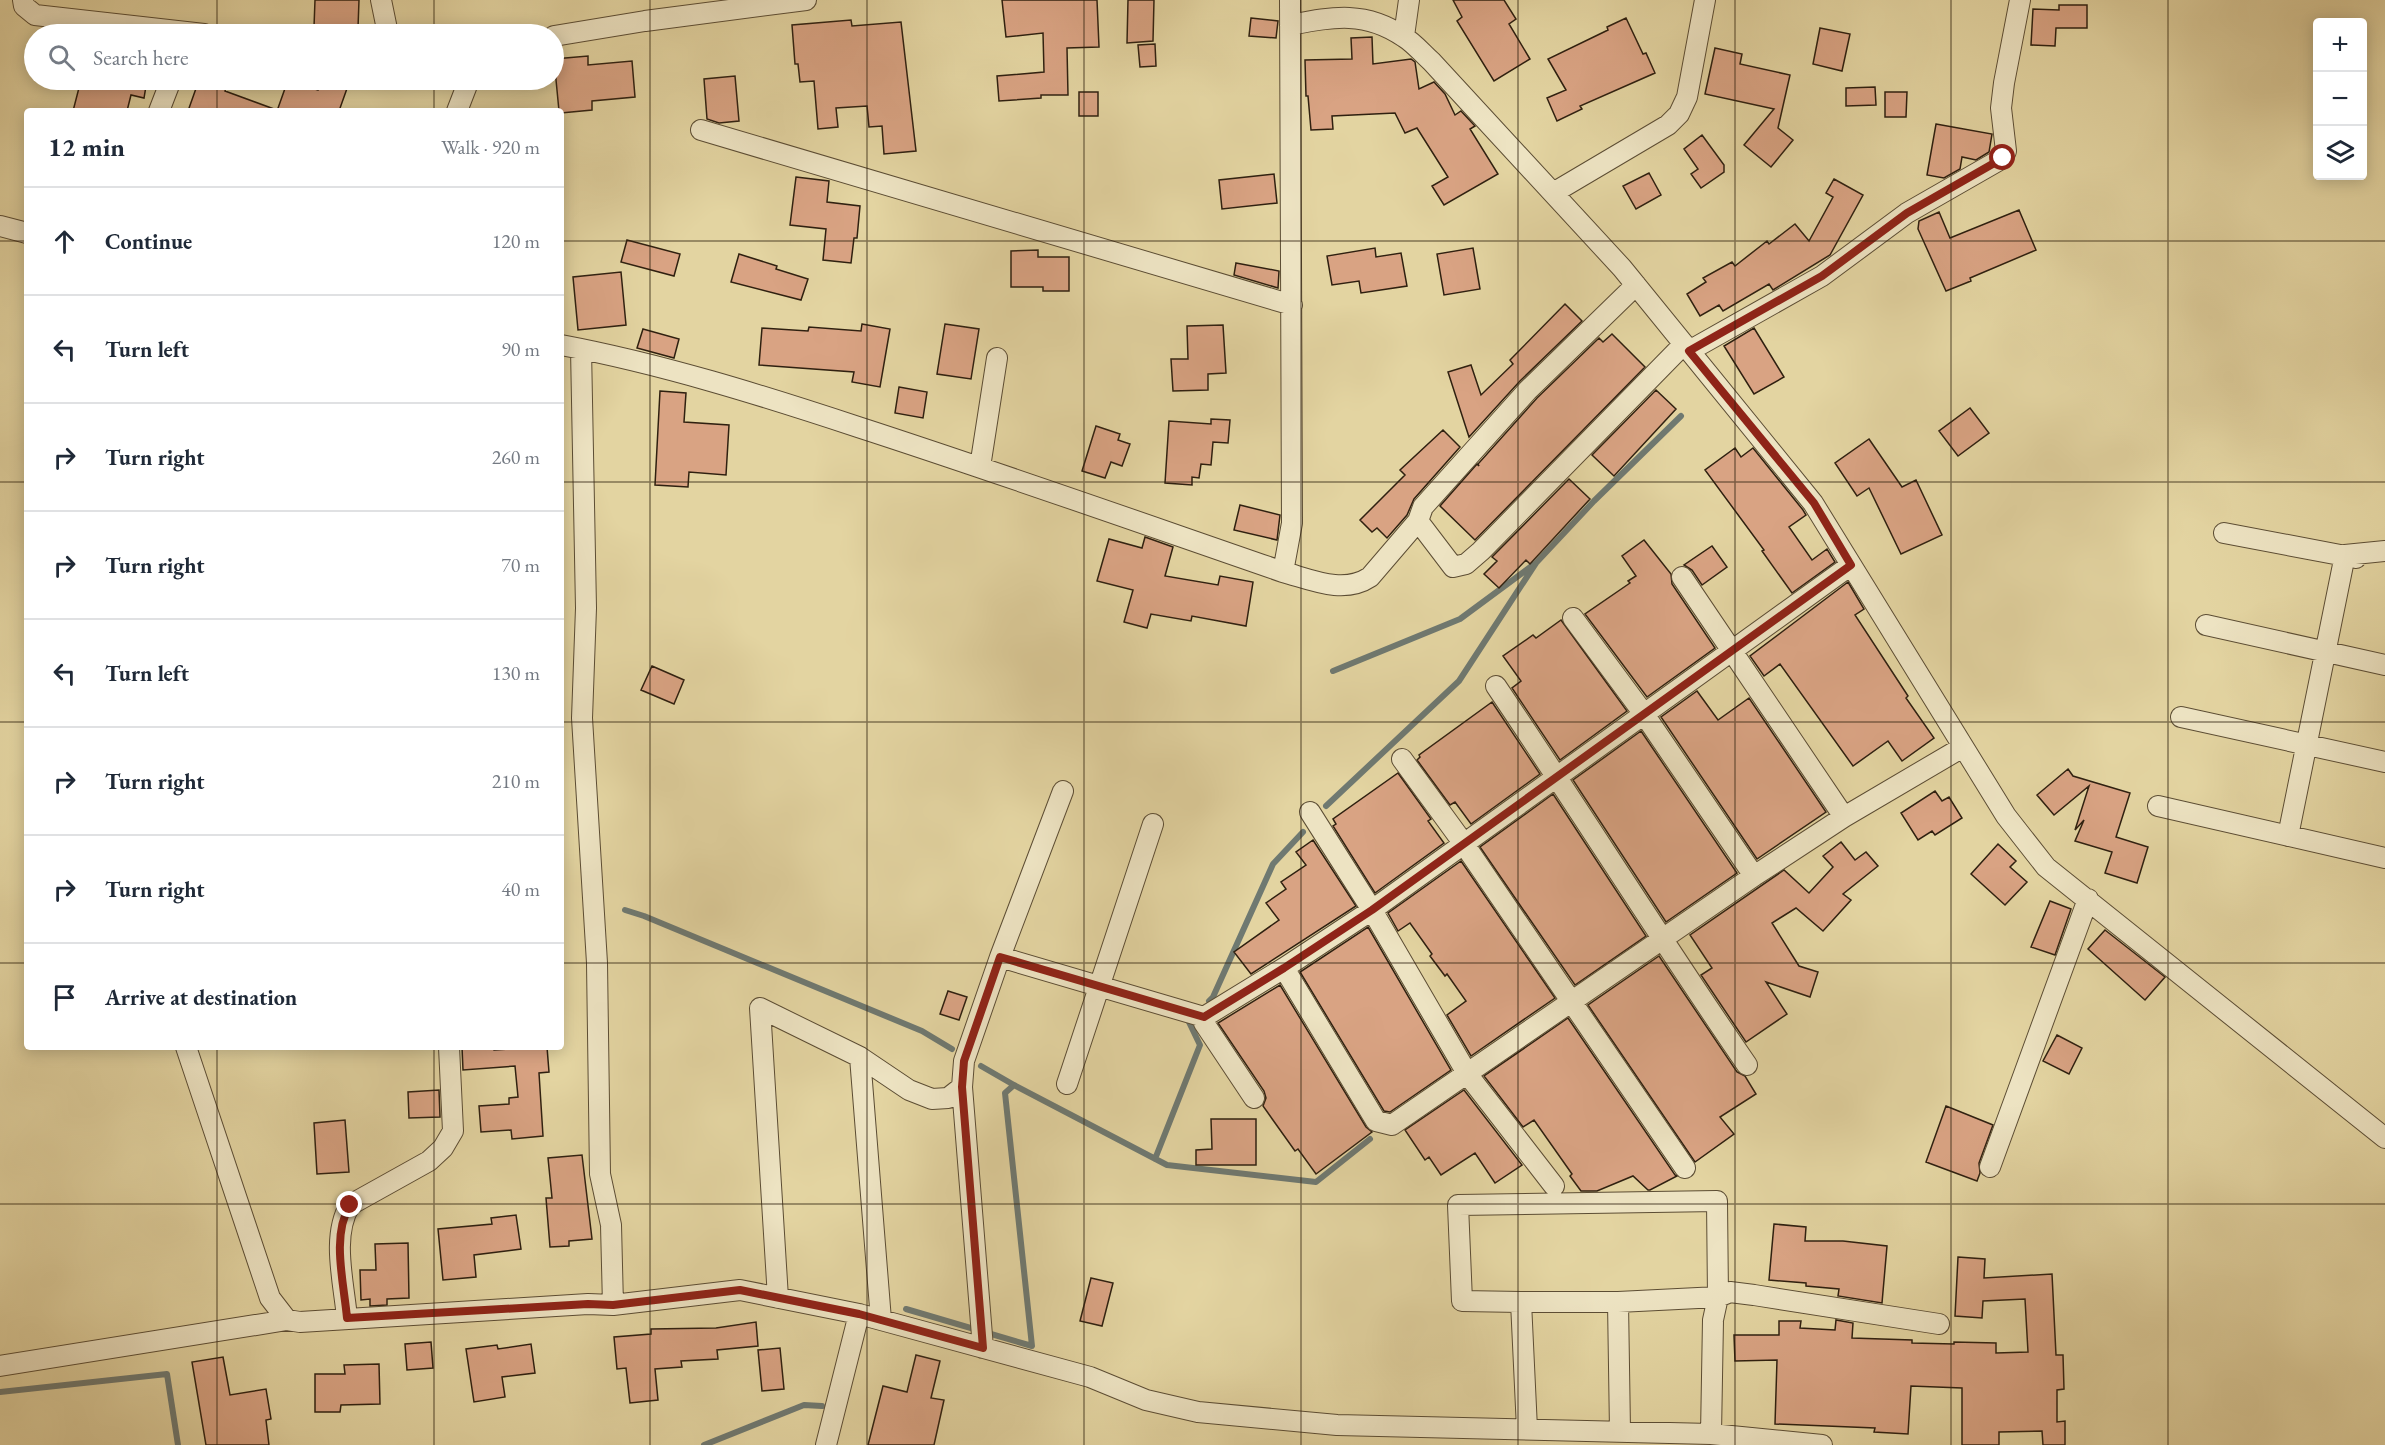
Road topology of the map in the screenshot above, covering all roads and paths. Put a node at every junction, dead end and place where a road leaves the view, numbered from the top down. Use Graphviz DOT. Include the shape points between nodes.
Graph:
graph roads {
  1 [pos="23,0"];
  2 [pos="381,0"];
  3 [pos="806,0"];
  4 [pos="1290,0"];
  5 [pos="1409,0"];
  6 [pos="1705,0"];
  7 [pos="2020,0"];
  8 [pos="110,24"];
  9 [pos="386,24"];
  10 [pos="1290,25"];
  11 [pos="564,34"];
  12 [pos="1404,36"];
  13 [pos="167,90"];
  14 [pos="465,90"];
  15 [pos="160,108"];
  16 [pos="458,108"];
  17 [pos="701,130"];
  18 [pos="1553,193"];
  19 [pos="0,226"];
  20 [pos="24,232"];
  21 [pos="1636,285"];
  22 [pos="1292,305"];
  23 [pos="564,346"];
  24 [pos="1686,347"];
  25 [pos="581,349"];
  26 [pos="997,358"];
  27 [pos="980,467"];
  28 [pos="1418,521"];
  29 [pos="2224,533"];
  30 [pos="2385,551"];
  31 [pos="2345,555"];
  32 [pos="2385,563"];
  33 [pos="1851,565"];
  34 [pos="1282,572"];
  35 [pos="1682,578"];
  36 [pos="1574,618"];
  37 [pos="2206,625"];
  38 [pos="1732,651"];
  39 [pos="2326,651"];
  40 [pos="2385,665"];
  41 [pos="1496,686"];
  42 [pos="1644,714"];
  43 [pos="2181,717"];
  44 [pos="2306,745"];
  45 [pos="1963,747"];
  46 [pos="1402,759"];
  47 [pos="2385,762"];
  48 [pos="1557,777"];
  49 [pos="1063,791"];
  50 [pos="2158,806"];
  51 [pos="1310,812"];
  52 [pos="1844,817"];
  53 [pos="1153,824"];
  54 [pos="2288,836"];
  55 [pos="1464,844"];
  56 [pos="2385,858"];
  57 [pos="1754,876"];
  58 [pos="2088,899"];
  59 [pos="1372,910"];
  60 [pos="1662,940"];
  61 [pos="1000,957"];
  62 [pos="1284,968"];
  63 [pos="1100,987"];
  64 [pos="1573,1002"];
  65 [pos="1204,1017"];
  66 [pos="187,1050"];
  67 [pos="449,1050"];
  68 [pos="860,1057"];
  69 [pos="1747,1065"];
  70 [pos="1468,1075"];
  71 [pos="1067,1084"];
  72 [pos="962,1087"];
  73 [pos="1254,1098"];
  74 [pos="2385,1138"];
  75 [pos="1990,1167"];
  76 [pos="1685,1168"];
  77 [pos="1554,1186"];
  78 [pos="1718,1297"];
  79 [pos="778,1298"];
  80 [pos="1521,1302"];
  81 [pos="1618,1302"];
  82 [pos="613,1305"];
  83 [pos="859,1314"];
  84 [pos="347,1318"];
  85 [pos="287,1320"];
  86 [pos="881,1320"];
  87 [pos="1939,1324"];
  88 [pos="983,1348"];
  89 [pos="0,1366"];
  90 [pos="1527,1429"];
  91 [pos="1620,1431"];
  92 [pos="1711,1434"];
  93 [pos="826,1445"];
  94 [pos="1822,1445"];
  1 -- 8 [label="street" via="35,15"];
  2 -- 9 [label="street"];
  3 -- 11 [label="street"];
  4 -- 10 [label="street"];
  5 -- 12 [label="street"];
  6 -- 18 [label="street" via="1687,97 1679,114 1668,125"];
  7 -- 24 [label="street" via="2001,108 2006,151 2003,158 1907,213 1822,276"];
  10 -- 12 [label="street" via="1353,16"];
  10 -- 22 [label="street"];
  12 -- 18 [label="street"];
  13 -- 15 [label="street"];
  14 -- 16 [label="street"];
  17 -- 22 [label="street"];
  18 -- 21 [label="street"];
  19 -- 20 [label="street"];
  21 -- 24 [label="street"];
  21 -- 28 [label="street" via="1528,390 1423,507"];
  22 -- 34 [label="street" via="1292,522"];
  23 -- 25 [label="street"];
  24 -- 28 [label="street" via="1466,564 1453,567"];
  24 -- 33 [label="street" via="1814,503"];
  25 -- 27 [label="street" via="771,399"];
  25 -- 82 [label="street" via="586,608 582,718 597,963 600,1174 611,1225"];
  26 -- 27 [label="street"];
  27 -- 34 [label="street"];
  28 -- 34 [label="street" via="1362,582 1327,584"];
  29 -- 31 [label="street"];
  30 -- 31 [label="street"];
  31 -- 32 [label="street"];
  31 -- 39 [label="street"];
  33 -- 38 [label="street"];
  33 -- 45 [label="street"];
  35 -- 38 [label="street"];
  36 -- 42 [label="street"];
  37 -- 39 [label="street"];
  38 -- 42 [label="street"];
  38 -- 52 [label="street"];
  39 -- 40 [label="street"];
  39 -- 44 [label="street"];
  41 -- 48 [label="street"];
  42 -- 48 [label="street"];
  42 -- 57 [label="street"];
  43 -- 44 [label="street"];
  44 -- 47 [label="street"];
  44 -- 54 [label="street"];
  45 -- 52 [label="street"];
  45 -- 58 [label="street" via="2006,816 2046,867"];
  46 -- 55 [label="street"];
  48 -- 55 [label="street"];
  48 -- 60 [label="street"];
  49 -- 61 [label="street"];
  50 -- 54 [label="street"];
  51 -- 59 [label="street"];
  52 -- 57 [label="street"];
  53 -- 63 [label="street"];
  54 -- 56 [label="street"];
  55 -- 59 [label="street"];
  55 -- 64 [label="street"];
  57 -- 60 [label="street"];
  58 -- 74 [label="street"];
  58 -- 75 [label="street"];
  59 -- 62 [label="street"];
  59 -- 70 [label="street"];
  60 -- 64 [label="street"];
  60 -- 69 [label="street"];
  61 -- 63 [label="street"];
  61 -- 72 [label="street" via="964,1061"];
  62 -- 65 [label="street"];
  62 -- 70 [label="street" via="1376,1121 1392,1125"];
  63 -- 65 [label="street"];
  63 -- 71 [label="street"];
  64 -- 70 [label="street"];
  64 -- 76 [label="street"];
  65 -- 73 [label="street" via="1204,1023"];
  66 -- 85 [label="street" via="270,1298"];
  67 -- 84 [label="street" via="453,1131 444,1148 429,1161 350,1205 343,1216 340,1242"];
  68 -- 72 [label="street" via="909,1090 932,1099 948,1098"];
  68 -- 79 [label="street" via="760,1008"];
  68 -- 86 [label="street"];
  70 -- 77 [label="street"];
  72 -- 88 [label="street"];
  78 -- 80 [label="street" via="1718,1201 1458,1205 1462,1302"];
  78 -- 81 [label="street"];
  78 -- 87 [label="street" via="1730,1292"];
  78 -- 92 [label="street" via="1713,1320"];
  79 -- 82 [label="street" via="740,1290"];
  79 -- 83 [label="street"];
  80 -- 81 [label="street"];
  80 -- 90 [label="street"];
  81 -- 91 [label="street"];
  82 -- 84 [label="street"];
  83 -- 86 [label="street"];
  83 -- 93 [label="street"];
  84 -- 85 [label="street"];
  85 -- 89 [label="street"];
  86 -- 88 [label="street"];
  88 -- 90 [label="street" via="1090,1377 1146,1400 1198,1412 1337,1425"];
  90 -- 91 [label="street"];
  91 -- 92 [label="street"];
  92 -- 94 [label="street"];
}
